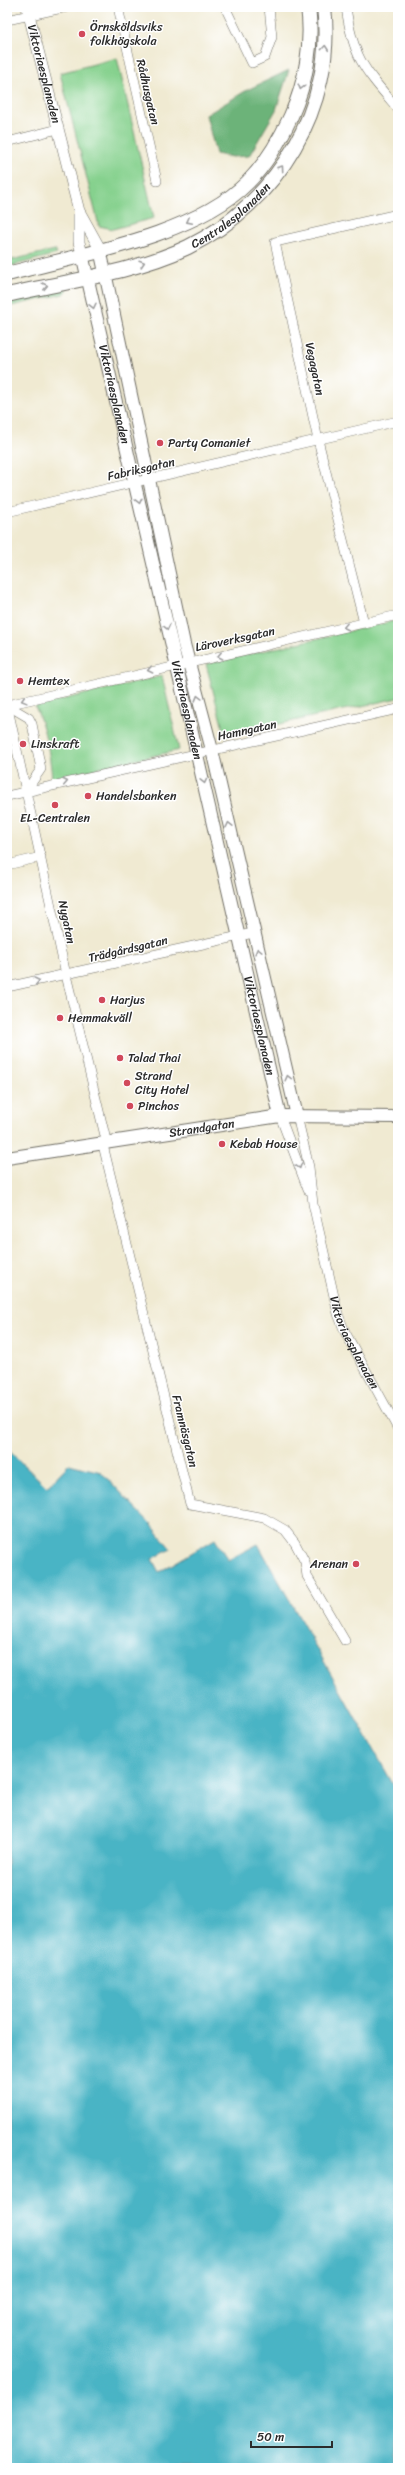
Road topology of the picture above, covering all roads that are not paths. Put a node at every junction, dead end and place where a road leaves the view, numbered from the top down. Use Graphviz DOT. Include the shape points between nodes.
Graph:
graph roads {
  1 [pos="67,7"];
  2 [pos="118,7"];
  3 [pos="225,7"];
  4 [pos="269,7"];
  5 [pos="308,7"];
  6 [pos="324,7"];
  7 [pos="346,7"];
  8 [pos="28,11"];
  9 [pos="7,20"];
  10 [pos="398,109"];
  11 [pos="58,129"];
  12 [pos="7,142"];
  13 [pos="157,181"];
  14 [pos="80,211"];
  15 [pos="398,214"];
  16 [pos="100,249"];
  17 [pos="82,254"];
  18 [pos="104,273"];
  19 [pos="7,274"];
  20 [pos="86,277"];
  21 [pos="7,295"];
  22 [pos="398,421"];
  23 [pos="318,440"];
  24 [pos="147,479"];
  25 [pos="134,482"];
  26 [pos="7,512"];
  27 [pos="398,615"];
  28 [pos="364,623"];
  29 [pos="188,661"];
  30 [pos="175,664"];
  31 [pos="7,704"];
  32 [pos="398,709"];
  33 [pos="212,750"];
  34 [pos="198,754"];
  35 [pos="26,791"];
  36 [pos="7,796"];
  37 [pos="41,857"];
  38 [pos="7,865"];
  39 [pos="253,933"];
  40 [pos="239,937"];
  41 [pos="66,975"];
  42 [pos="7,987"];
  43 [pos="280,1116"];
  44 [pos="297,1116"];
  45 [pos="398,1117"];
  46 [pos="105,1144"];
  47 [pos="7,1158"];
  48 [pos="313,1204"];
  49 [pos="398,1429"];
  50 [pos="344,1640"];
  1 -- 8 [label="street"];
  2 -- 13 [label="street, Rådhusgatan"];
  3 -- 4 [label="street" via="252,63 265,57 272,37"];
  5 -- 16 [label="highway, Centralesplanaden, one-way" via="307,64 294,110 283,134 248,182 224,202 188,222 163,232"];
  18 -- 6 [label="highway, Centralesplanaden, one-way" via="187,247 235,218 259,195 298,143 312,110 323,66 326,39"];
  7 -- 10 [label="street" via="350,35 357,57"];
  8 -- 9 [label="street"];
  8 -- 11 [label="street, Viktoriaesplanaden"];
  11 -- 12 [label="street"];
  11 -- 14 [label="street, Viktoriaesplanaden"];
  14 -- 16 [label="street, Viktoriaesplanaden"];
  14 -- 17 [label="street, Viktoriaesplanaden" via="79,238"];
  15 -- 23 [label="street, Vegagatan" via="275,242"];
  16 -- 17 [label="highway, Centralesplanaden"];
  16 -- 18 [label="main road, Viktoriaesplanaden"];
  17 -- 19 [label="highway, Centralesplanaden"];
  17 -- 20 [label="main road, Viktoriaesplanaden"];
  18 -- 20 [label="highway, Centralesplanaden"];
  18 -- 24 [label="main road, Viktoriaesplanaden"];
  21 -- 20 [label="highway, Centralesplanaden, one-way"];
  20 -- 25 [label="main road, Viktoriaesplanaden, one-way"];
  22 -- 23 [label="street, Fabriksgatan"];
  23 -- 24 [label="street, Fabriksgatan"];
  23 -- 28 [label="street, Vegagatan"];
  24 -- 25 [label="street, Fabriksgatan"];
  24 -- 29 [label="main road, Viktoriaesplanaden"];
  25 -- 26 [label="street, Fabriksgatan"];
  25 -- 30 [label="main road, Viktoriaesplanaden, one-way"];
  27 -- 28 [label="street, Läroverksgatan"];
  28 -- 29 [label="street, Läroverksgatan, one-way"];
  29 -- 30 [label="street, Läroverksgatan"];
  33 -- 29 [label="main road, Viktoriaesplanaden, one-way"];
  30 -- 31 [label="street, Läroverksgatan, one-way"];
  30 -- 34 [label="main road, Viktoriaesplanaden"];
  31 -- 35 [label="street, Nygatan"];
  31 -- 35 [label="street" via="28,718 32,724 41,769"];
  32 -- 33 [label="street, Hamngatan"];
  33 -- 34 [label="street, Hamngatan"];
  39 -- 33 [label="main road, Viktoriaesplanaden, one-way"];
  35 -- 34 [label="street, Hamngatan, one-way"];
  34 -- 40 [label="main road, Viktoriaesplanaden, one-way"];
  35 -- 36 [label="street, Hamngatan"];
  35 -- 37 [label="street, Nygatan"];
  37 -- 38 [label="street"];
  37 -- 41 [label="street, Nygatan"];
  39 -- 40 [label="street, Trädgårdsgatan"];
  44 -- 39 [label="main road, Viktoriaesplanaden, one-way"];
  40 -- 41 [label="street, Trädgårdsgatan"];
  40 -- 43 [label="main road, Viktoriaesplanaden"];
  42 -- 41 [label="street, Trädgårdsgatan, one-way"];
  41 -- 46 [label="street, Nygatan"];
  43 -- 44 [label="main road, Strandgatan"];
  43 -- 46 [label="main road, Strandgatan"];
  43 -- 48 [label="street, Viktoriaesplanaden, one-way"];
  44 -- 45 [label="main road, Strandgatan"];
  44 -- 48 [label="street, Viktoriaesplanaden" via="309,1167"];
  46 -- 47 [label="main road, Strandgatan"];
  46 -- 50 [label="street, Framnäsgatan" via="190,1504 264,1518 285,1530 295,1543 305,1562 308,1576"];
  48 -- 49 [label="street, Viktoriaesplanaden" via="342,1326"];
}
